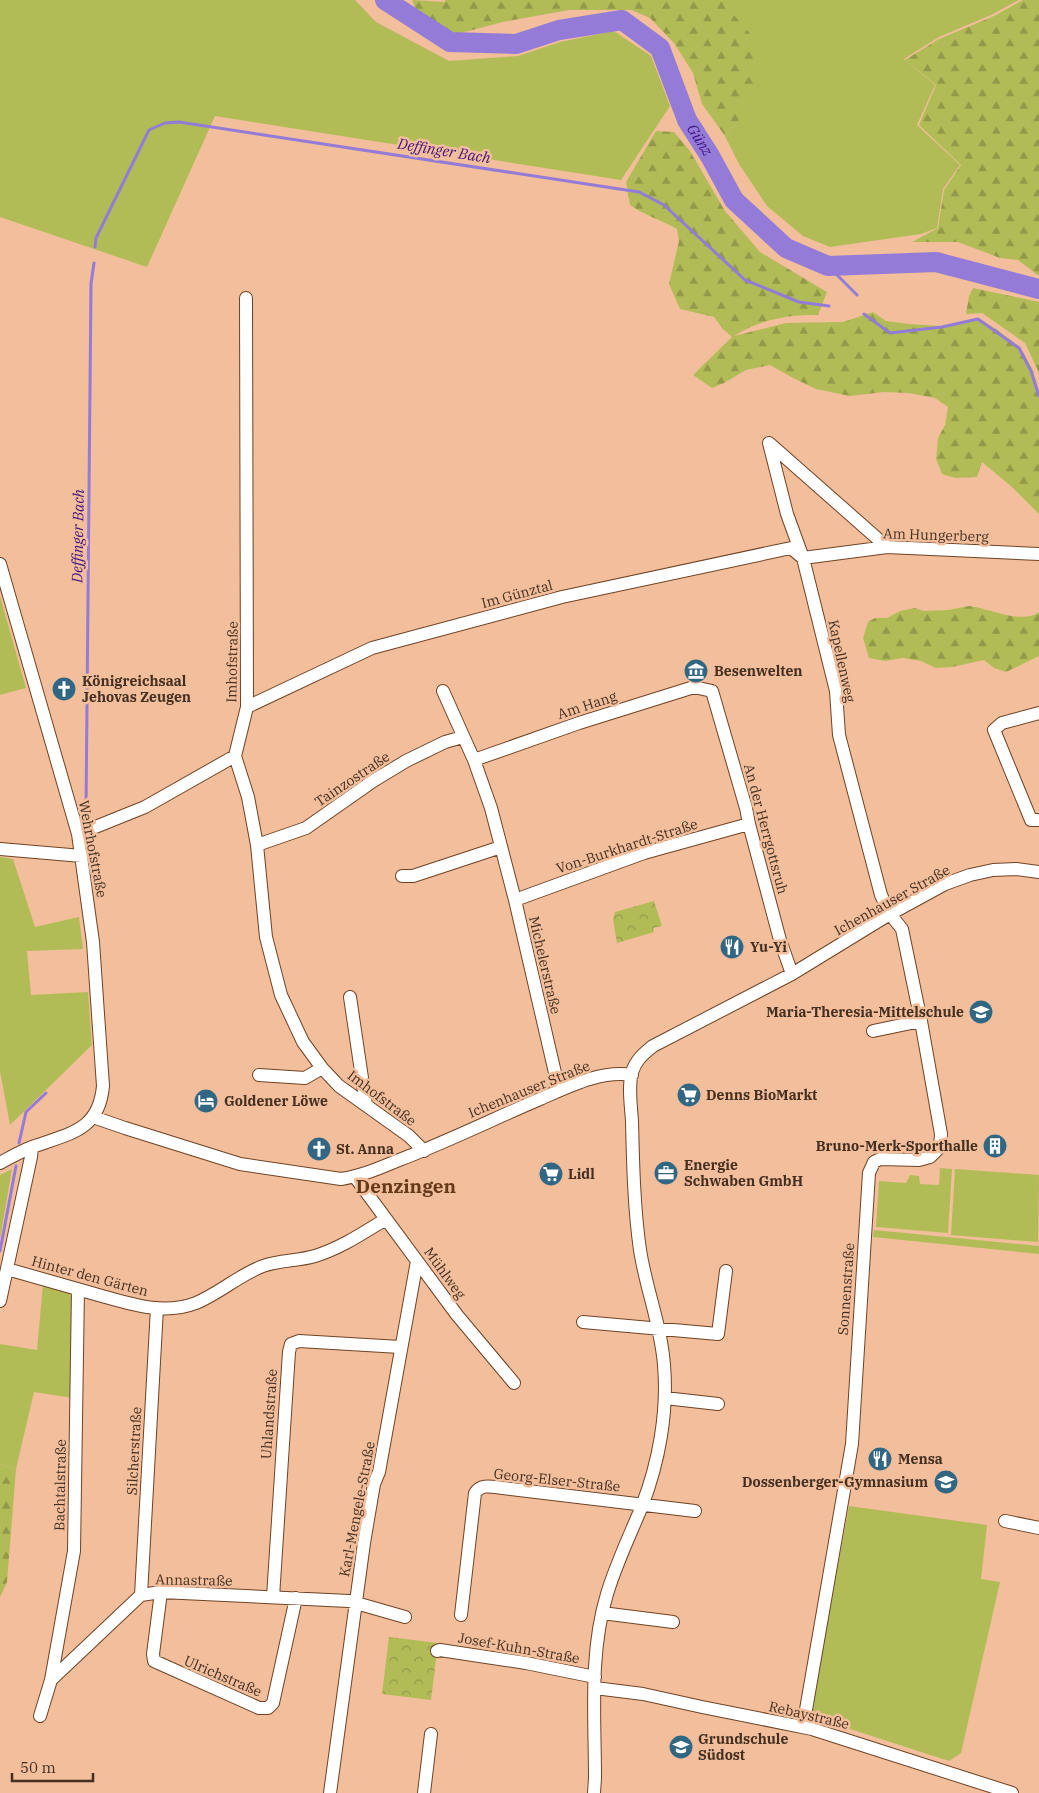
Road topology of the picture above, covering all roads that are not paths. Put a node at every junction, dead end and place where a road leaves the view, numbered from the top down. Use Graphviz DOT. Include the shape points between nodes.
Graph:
graph roads {
  1 [pos="246,298"];
  2 [pos="887,547"];
  3 [pos="1039,554"];
  4 [pos="802,558"];
  5 [pos="0,564"];
  6 [pos="712,690"];
  7 [pos="443,691"];
  8 [pos="247,707"];
  9 [pos="1039,713"];
  10 [pos="463,737"];
  11 [pos="235,756"];
  12 [pos="474,760"];
  13 [pos="1039,820"];
  14 [pos="748,824"];
  15 [pos="78,834"];
  16 [pos="257,845"];
  17 [pos="501,847"];
  18 [pos="0,849"];
  19 [pos="82,856"];
  20 [pos="1039,872"];
  21 [pos="402,876"];
  22 [pos="515,900"];
  23 [pos="890,914"];
  24 [pos="792,974"];
  25 [pos="350,997"];
  26 [pos="921,1021"];
  27 [pos="873,1032"];
  28 [pos="322,1068"];
  29 [pos="259,1075"];
  30 [pos="632,1075"];
  31 [pos="559,1090"];
  32 [pos="366,1105"];
  33 [pos="93,1117"];
  34 [pos="30,1148"];
  35 [pos="424,1151"];
  36 [pos="5,1160"];
  37 [pos="355,1177"];
  38 [pos="386,1219"];
  39 [pos="417,1261"];
  40 [pos="7,1269"];
  41 [pos="726,1271"];
  42 [pos="78,1289"];
  43 [pos="0,1301"];
  44 [pos="157,1308"];
  45 [pos="583,1322"];
  46 [pos="660,1330"];
  47 [pos="400,1347"];
  48 [pos="514,1383"];
  49 [pos="665,1398"];
  50 [pos="718,1404"];
  51 [pos="643,1504"];
  52 [pos="695,1512"];
  53 [pos="1005,1521"];
  54 [pos="1039,1528"];
  55 [pos="161,1592"];
  56 [pos="141,1595"];
  57 [pos="273,1597"];
  58 [pos="296,1598"];
  59 [pos="355,1602"];
  60 [pos="602,1613"];
  61 [pos="461,1616"];
  62 [pos="405,1617"];
  63 [pos="673,1622"];
  64 [pos="437,1651"];
  65 [pos="51,1680"];
  66 [pos="595,1683"];
  67 [pos="40,1716"];
  68 [pos="803,1727"];
  69 [pos="431,1734"];
  70 [pos="330,1793"];
  71 [pos="424,1793"];
  72 [pos="594,1793"];
  73 [pos="1012,1793"];
  1 -- 8 [label="street, Imhofstraße"];
  2 -- 3 [label="street, Am Hungerberg"];
  2 -- 4 [label="street, Am Hungerberg"];
  2 -- 4 [label="street, Kapellenweg" via="769,443"];
  4 -- 8 [label="street, Im Günztal" via="791,548 562,597 372,648"];
  4 -- 23 [label="street, Kapellenweg" via="836,692 839,734 881,895"];
  5 -- 15 [label="street, Wehrhofstraße"];
  6 -- 12 [label="street, Am Hang" via="694,687"];
  6 -- 14 [label="street, An der Herrgottsruh"];
  7 -- 10 [label="street, Michelerstraße"];
  8 -- 11 [label="street, Imhofstraße"];
  9 -- 13 [label="street" via="1002,723 994,730 1031,820"];
  10 -- 12 [label="street, Michelerstraße"];
  10 -- 16 [label="street, Tainzostraße" via="406,761 306,828"];
  11 -- 15 [label="street" via="146,807"];
  11 -- 16 [label="street, Imhofstraße" via="248,797"];
  12 -- 17 [label="street, Michelerstraße"];
  14 -- 22 [label="street, Von-Burkhardt-Straße" via="644,853"];
  14 -- 24 [label="street, An der Herrgottsruh"];
  15 -- 19 [label="street, Wehrhofstraße"];
  16 -- 28 [label="street, Imhofstraße" via="266,937 281,996 303,1042"];
  17 -- 21 [label="street" via="413,876"];
  17 -- 22 [label="street, Michelerstraße"];
  18 -- 19 [label="street"];
  19 -- 33 [label="street, Wehrhofstraße" via="93,942 103,1086 101,1102"];
  20 -- 23 [label="street, Ichenhauser Straße" via="1016,869 970,875 945,884"];
  22 -- 31 [label="street, Michelerstraße"];
  23 -- 24 [label="street, Ichenhauser Straße"];
  23 -- 26 [label="street, Sonnenstraße" via="902,928"];
  24 -- 30 [label="street, Ichenhauser Straße" via="653,1046 641,1056"];
  25 -- 32 [label="street"];
  26 -- 27 [label="street"];
  26 -- 68 [label="street, Sonnenstraße" via="941,1134 940,1147 930,1157 919,1160 880,1159 874,1162 869,1173 852,1444"];
  28 -- 29 [label="street" via="305,1078"];
  28 -- 32 [label="street, Imhofstraße" via="339,1086"];
  30 -- 31 [label="street, Ichenhauser Straße" via="596,1077"];
  30 -- 46 [label="street" via="632,1140 640,1250"];
  31 -- 35 [label="street, Ichenhauser Straße"];
  32 -- 35 [label="street, Imhofstraße"];
  33 -- 34 [label="street" via="72,1134"];
  33 -- 37 [label="street, Ichenhauser Straße" via="240,1164 328,1179"];
  34 -- 36 [label="street"];
  34 -- 40 [label="street"];
  35 -- 37 [label="street, Ichenhauser Straße"];
  37 -- 38 [label="street, Mühlweg"];
  38 -- 39 [label="street, Mühlweg"];
  38 -- 44 [label="street, Hinter den Gärten" via="333,1249 250,1270 196,1303"];
  39 -- 47 [label="street, Karl-Mengele-Straße"];
  39 -- 48 [label="street, Mühlweg"];
  40 -- 42 [label="street, Hinter den Gärten"];
  40 -- 43 [label="street"];
  41 -- 46 [label="street" via="718,1334"];
  42 -- 44 [label="street, Hinter den Gärten"];
  42 -- 65 [label="street, Bachtalstraße" via="74,1551"];
  44 -- 56 [label="street, Silcherstraße"];
  45 -- 46 [label="street"];
  46 -- 49 [label="street"];
  47 -- 57 [label="street, Uhlandstraße" via="299,1341 291,1344"];
  47 -- 59 [label="street, Karl-Mengele-Straße"];
  49 -- 50 [label="street"];
  49 -- 51 [label="street" via="656,1458"];
  51 -- 52 [label="street"];
  51 -- 60 [label="street"];
  51 -- 61 [label="street, Georg-Elser-Straße" via="478,1488"];
  53 -- 54 [label="street"];
  55 -- 56 [label="street, Annastraße"];
  55 -- 57 [label="street, Annastraße"];
  55 -- 58 [label="street, Ulrichstraße" via="154,1661 259,1708 268,1708 273,1703"];
  56 -- 65 [label="street, Annastraße"];
  57 -- 58 [label="street, Annastraße"];
  58 -- 59 [label="street, Annastraße"];
  59 -- 62 [label="street, Annastraße"];
  59 -- 70 [label="street, Karl-Mengele-Straße"];
  60 -- 63 [label="street"];
  60 -- 66 [label="street"];
  64 -- 66 [label="street, Josef-Kuhn-Straße" via="526,1663"];
  65 -- 67 [label="street, Annastraße"];
  66 -- 68 [label="street, Rebaystraße"];
  66 -- 72 [label="street"];
  68 -- 73 [label="street, Rebaystraße"];
  69 -- 71 [label="street"];
}
